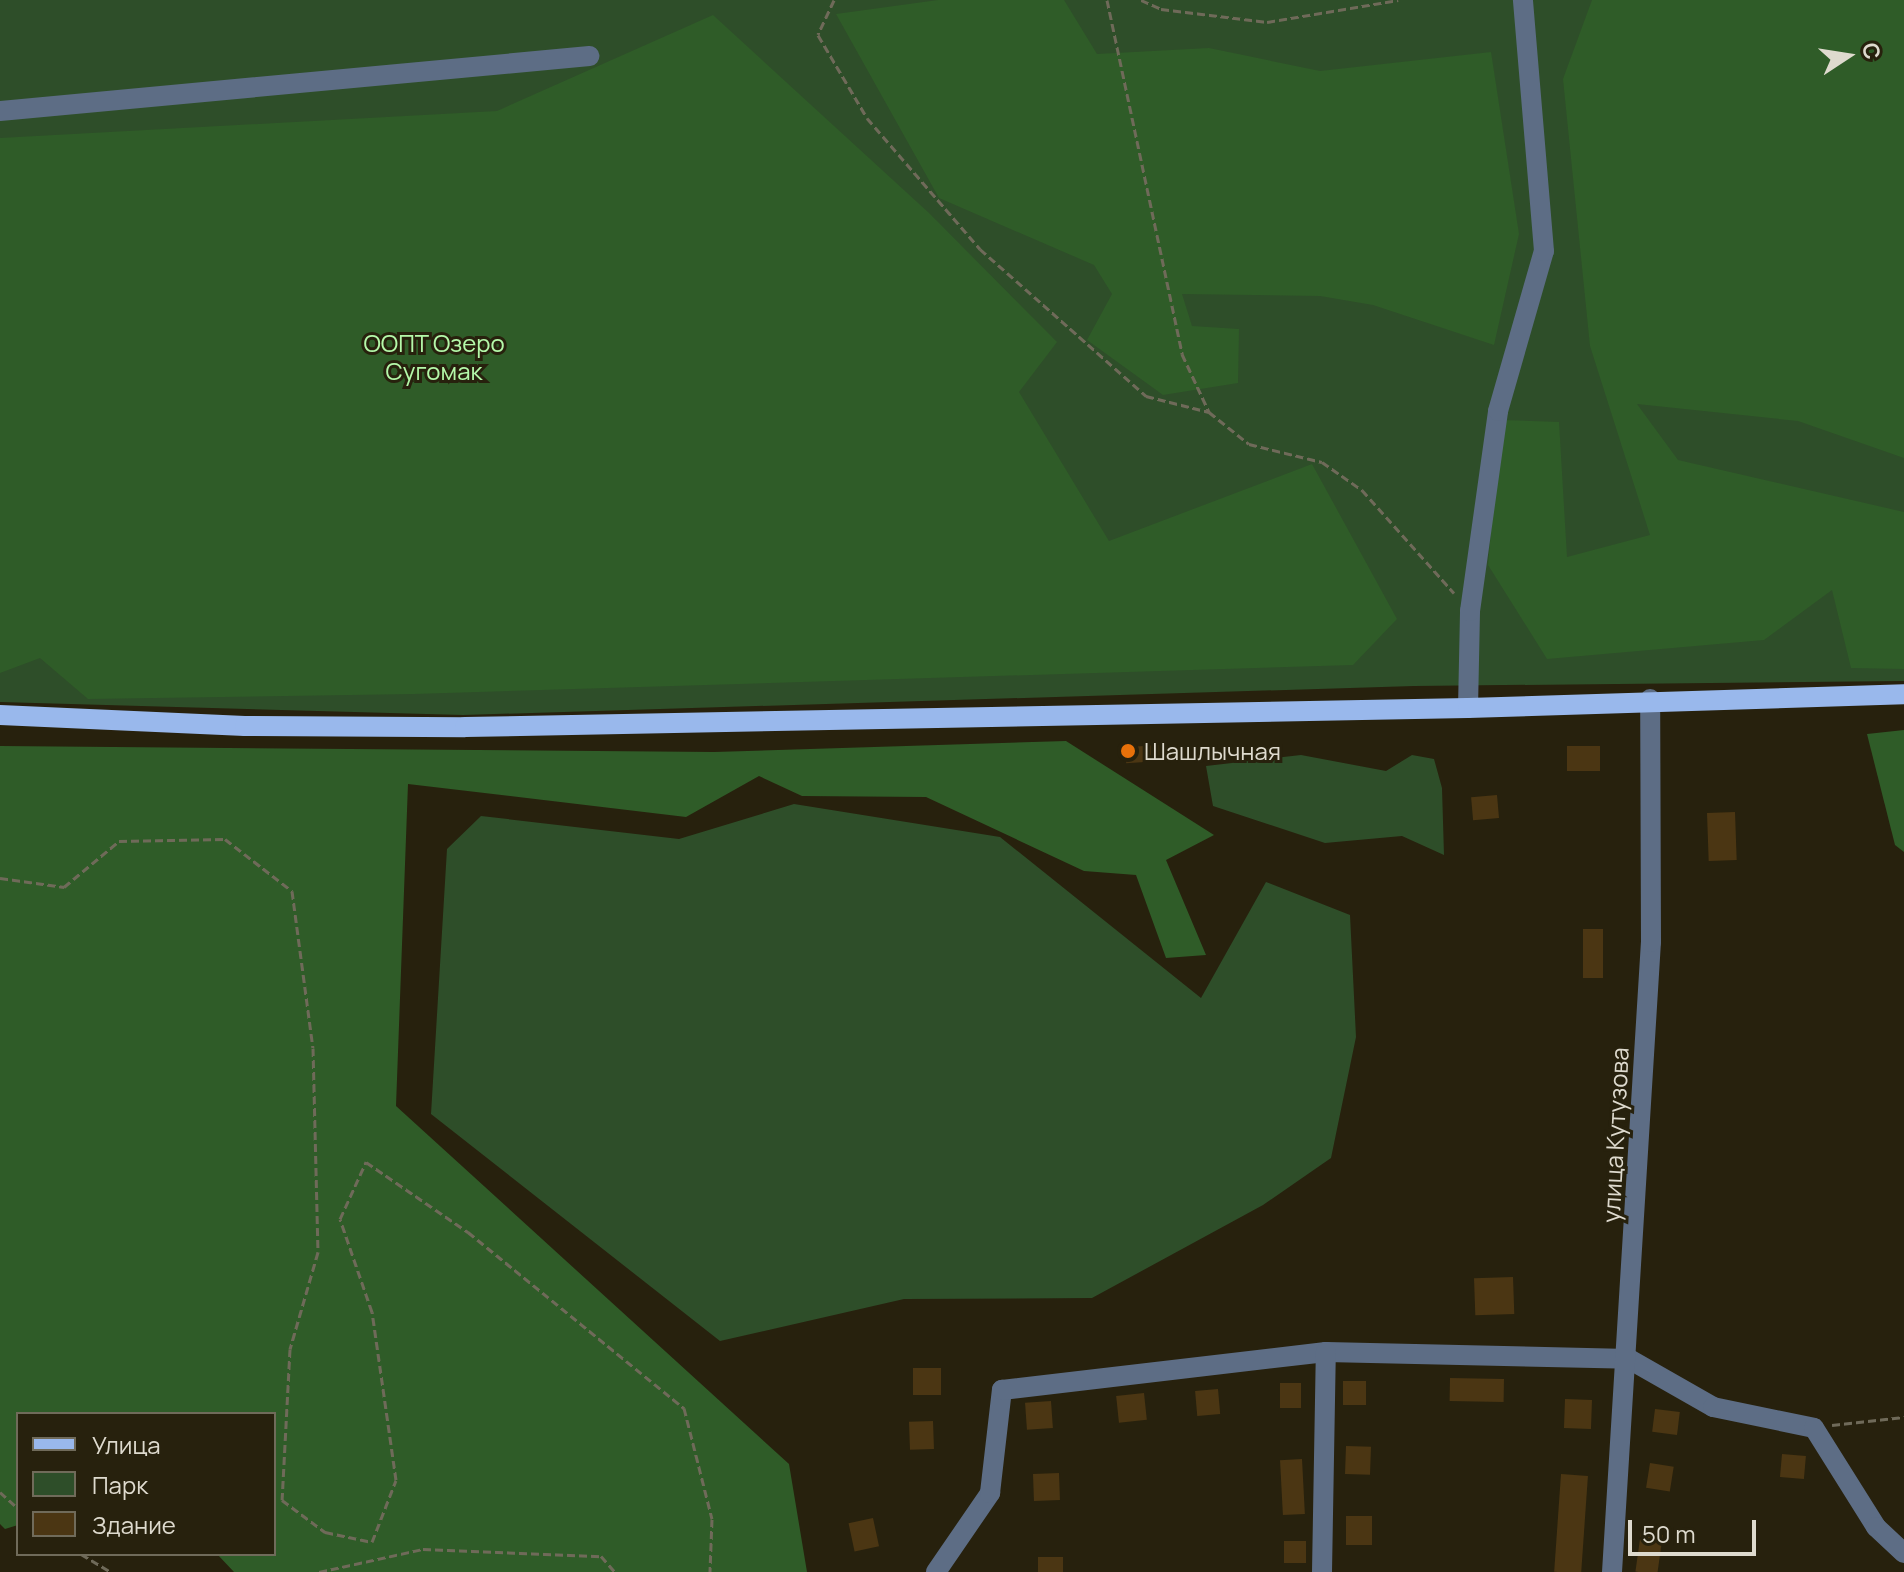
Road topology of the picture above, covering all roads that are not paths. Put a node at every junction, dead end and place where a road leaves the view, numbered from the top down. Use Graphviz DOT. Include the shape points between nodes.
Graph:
graph roads {
  1 [pos="1523,0"];
  2 [pos="589,56"];
  3 [pos="0,111"];
  4 [pos="1904,694"];
  5 [pos="1650,699"];
  6 [pos="1468,708"];
  7 [pos="0,715"];
  8 [pos="1326,1352"];
  9 [pos="1629,1359"];
  10 [pos="1904,1553"];
  11 [pos="936,1572"];
  12 [pos="1322,1572"];
  13 [pos="1612,1572"];
  1 -- 6 [label="street" via="1544,251 1498,411 1470,611"];
  2 -- 3 [label="street"];
  4 -- 5 [label="main road"];
  5 -- 6 [label="main road"];
  5 -- 9 [label="street, улица Кутузова" via="1651,942"];
  6 -- 7 [label="main road" via="465,727 245,726"];
  8 -- 9 [label="street"];
  8 -- 11 [label="street" via="1002,1390 990,1493"];
  8 -- 12 [label="street"];
  9 -- 10 [label="street" via="1713,1407 1814,1428 1876,1527"];
  9 -- 13 [label="street, улица Кутузова"];
}
